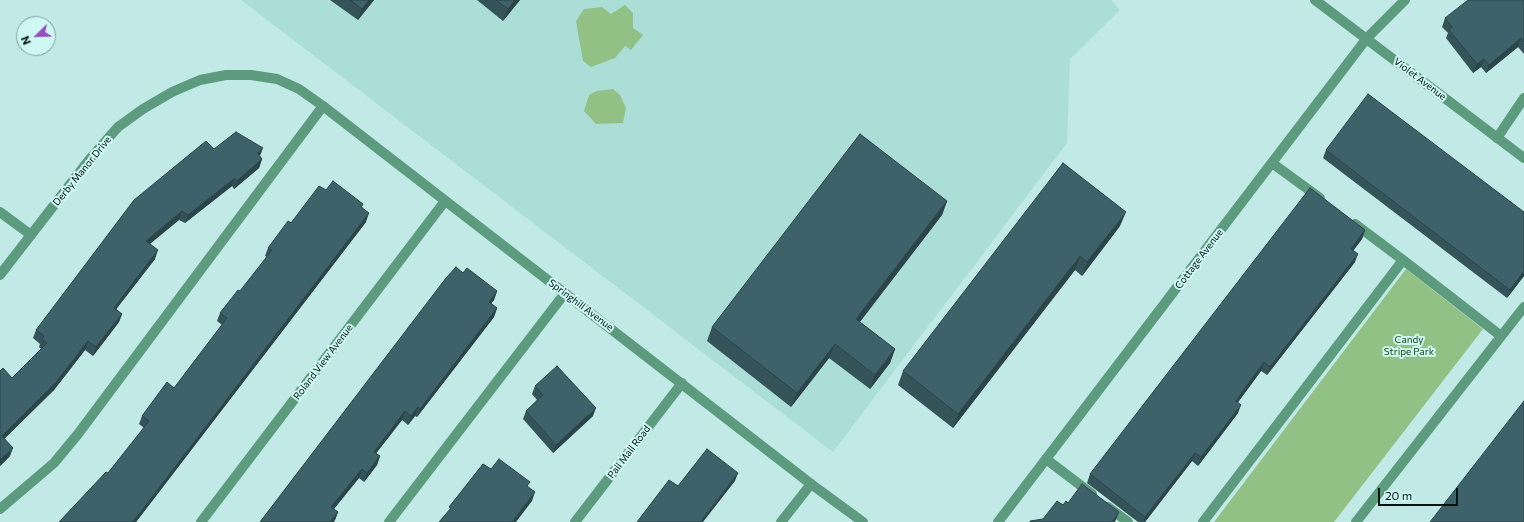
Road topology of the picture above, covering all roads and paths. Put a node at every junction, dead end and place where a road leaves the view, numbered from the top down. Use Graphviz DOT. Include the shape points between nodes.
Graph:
graph roads {
  1 [pos="1315,0"];
  2 [pos="1405,0"];
  3 [pos="1367,38"];
  4 [pos="299,89"];
  5 [pos="1524,98"];
  6 [pos="322,106"];
  7 [pos="1497,138"];
  8 [pos="1524,158"];
  9 [pos="1272,163"];
  10 [pos="445,201"];
  11 [pos="1328,204"];
  12 [pos="0,212"];
  13 [pos="1347,218"];
  14 [pos="31,235"];
  15 [pos="1403,260"];
  16 [pos="0,275"];
  17 [pos="565,293"];
  18 [pos="1524,307"];
  19 [pos="1501,336"];
  20 [pos="682,382"];
  21 [pos="1046,459"];
  22 [pos="811,484"];
  23 [pos="0,509"];
  24 [pos="201,522"];
  25 [pos="389,522"];
  26 [pos="575,522"];
  27 [pos="781,522"];
  28 [pos="863,522"];
  29 [pos="998,522"];
  30 [pos="1128,522"];
  31 [pos="1203,522"];
  32 [pos="1356,522"];
  1 -- 3 [label="street, Violet Avenue"];
  2 -- 3 [label="street, Cottage Avenue"];
  3 -- 7 [label="street, Violet Avenue"];
  3 -- 9 [label="street, Cottage Avenue"];
  4 -- 6 [label="street, Springhill Avenue"];
  4 -- 14 [label="street, Derby Manor Drive" via="277,79 252,75 226,75 200,80 172,92 142,109 118,127 88,160"];
  5 -- 7 [label="street"];
  6 -- 10 [label="street, Springhill Avenue"];
  6 -- 23 [label="street" via="78,434 54,462"];
  7 -- 8 [label="street, Violet Avenue"];
  9 -- 11 [label="street"];
  9 -- 21 [label="street, Cottage Avenue"];
  10 -- 17 [label="street, Springhill Avenue"];
  10 -- 24 [label="street, Roland View Avenue"];
  12 -- 14 [label="street"];
  13 -- 15 [label="street"];
  14 -- 16 [label="street, Derby Manor Drive"];
  15 -- 19 [label="street"];
  15 -- 31 [label="street"];
  17 -- 20 [label="street, Springhill Avenue"];
  17 -- 25 [label="street"];
  18 -- 19 [label="street"];
  19 -- 32 [label="street"];
  20 -- 22 [label="street, Springhill Avenue"];
  20 -- 26 [label="street, Pall Mall Road"];
  21 -- 29 [label="street, Cottage Avenue"];
  21 -- 30 [label="street"];
  22 -- 27 [label="street"];
  22 -- 28 [label="street, Springhill Avenue"];
}
